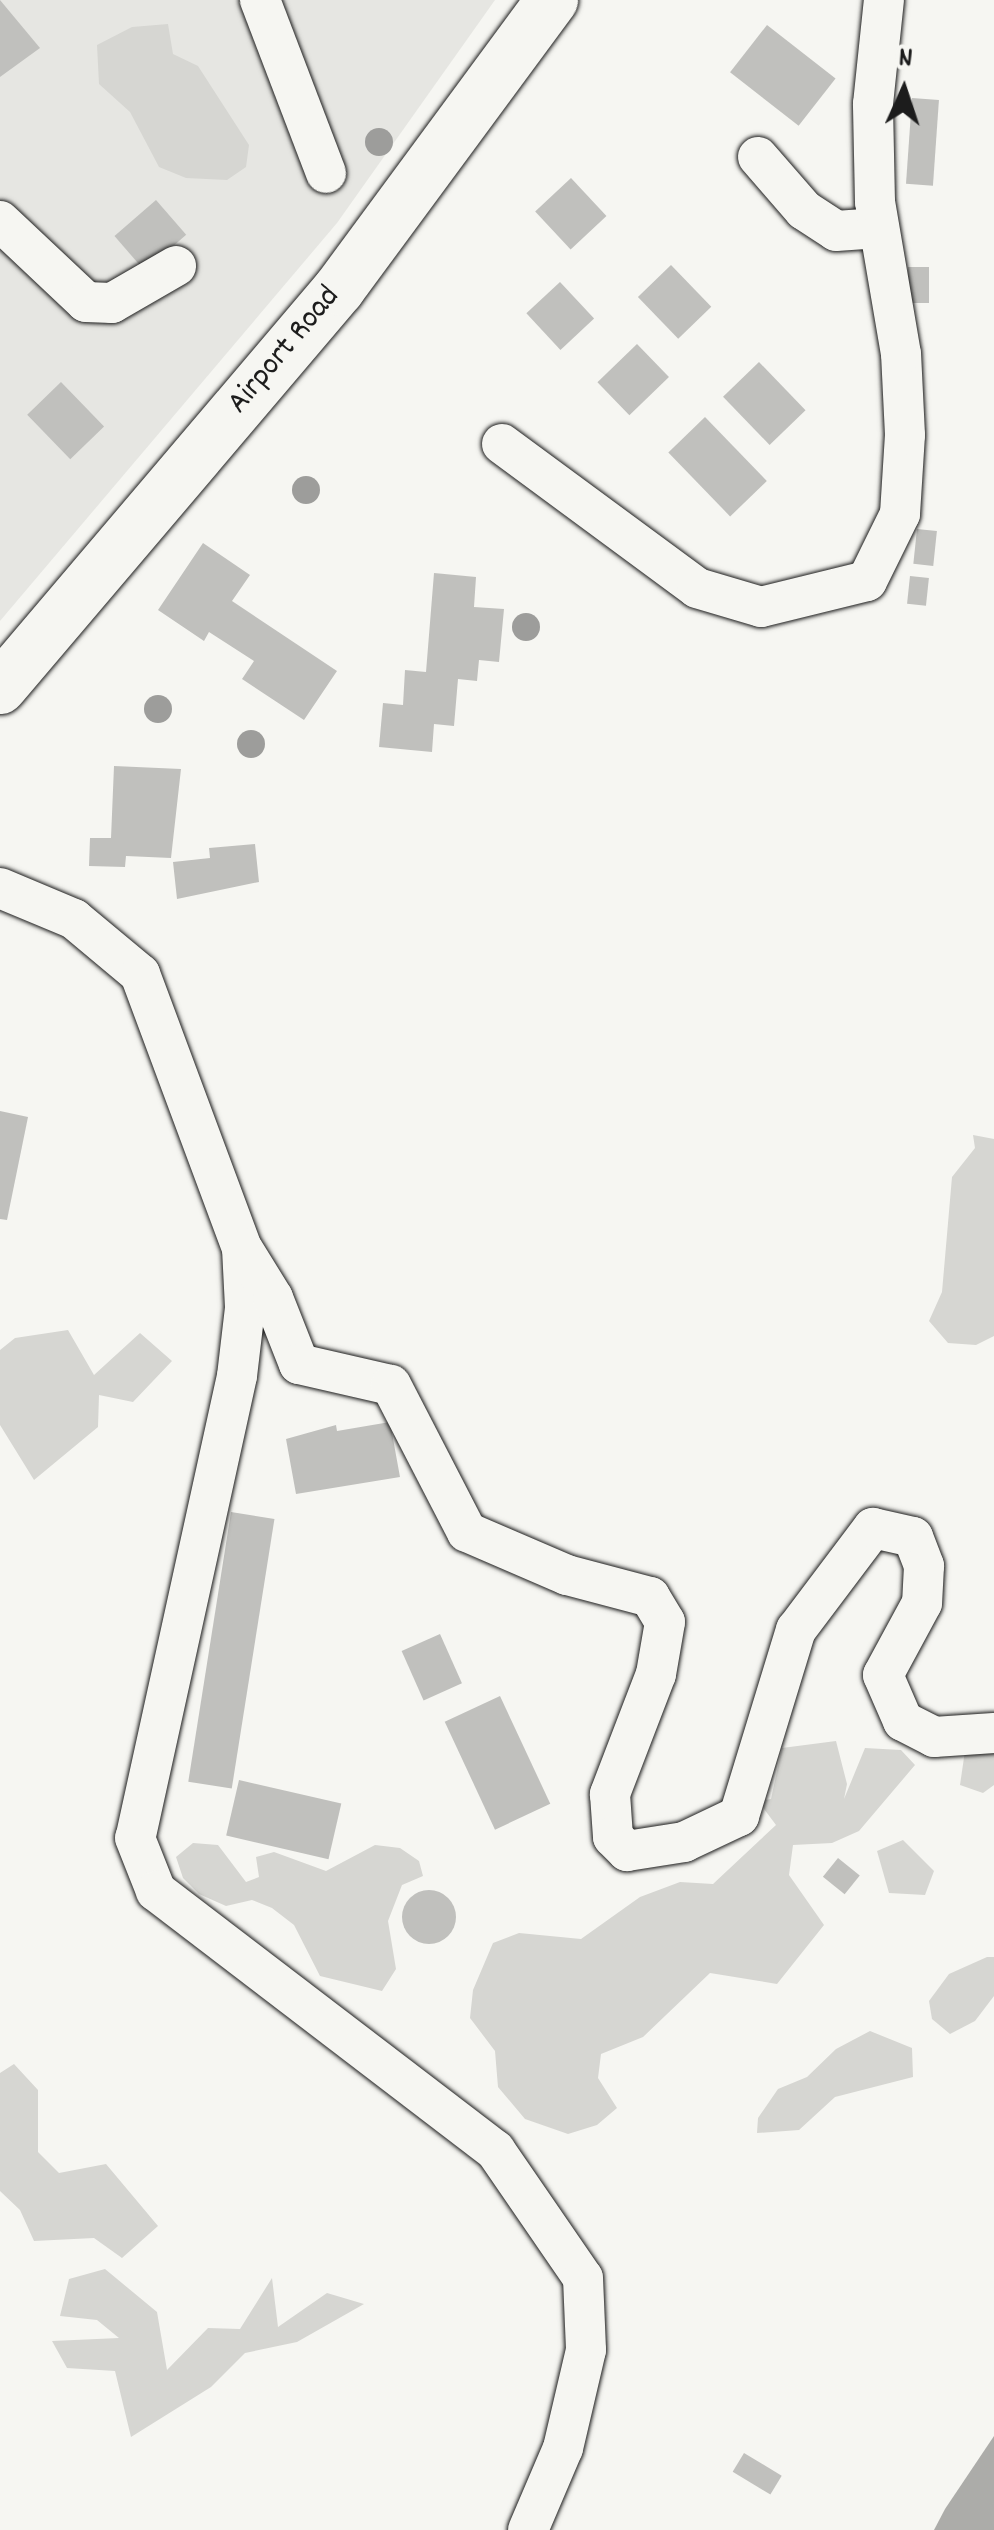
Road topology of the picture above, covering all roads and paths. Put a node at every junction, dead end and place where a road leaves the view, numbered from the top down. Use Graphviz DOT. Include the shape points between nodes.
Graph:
graph roads {
  1 [pos="260,0"];
  2 [pos="552,0"];
  3 [pos="884,0"];
  4 [pos="758,157"];
  5 [pos="326,173"];
  6 [pos="0,221"];
  7 [pos="879,228"];
  8 [pos="176,266"];
  9 [pos="502,444"];
  10 [pos="0,688"];
  11 [pos="0,888"];
  12 [pos="242,1248"];
  13 [pos="994,1733"];
  14 [pos="528,2530"];
  1 -- 5 [label="street"];
  2 -- 10 [label="main road, Airport Road" via="339,289"];
  3 -- 7 [label="street" via="873,104"];
  4 -- 7 [label="street" via="804,210 836,231"];
  6 -- 8 [label="street" via="86,302 112,302"];
  7 -- 9 [label="street" via="901,354 905,435 900,514 867,580 761,607 697,588"];
  11 -- 12 [label="street" via="74,919 140,974"];
  12 -- 13 [label="street" via="273,1298 299,1364 391,1385 467,1532 568,1575 650,1597 665,1622 656,1674 610,1794 612,1838 627,1851 716,1832 740,1816 796,1630 873,1528 913,1537 924,1566 922,1603 883,1675 902,1721 934,1737"];
  12 -- 14 [label="street" via="245,1308 237,1376 135,1838 156,1891 495,2150 584,2278 586,2350 563,2448"];
}
